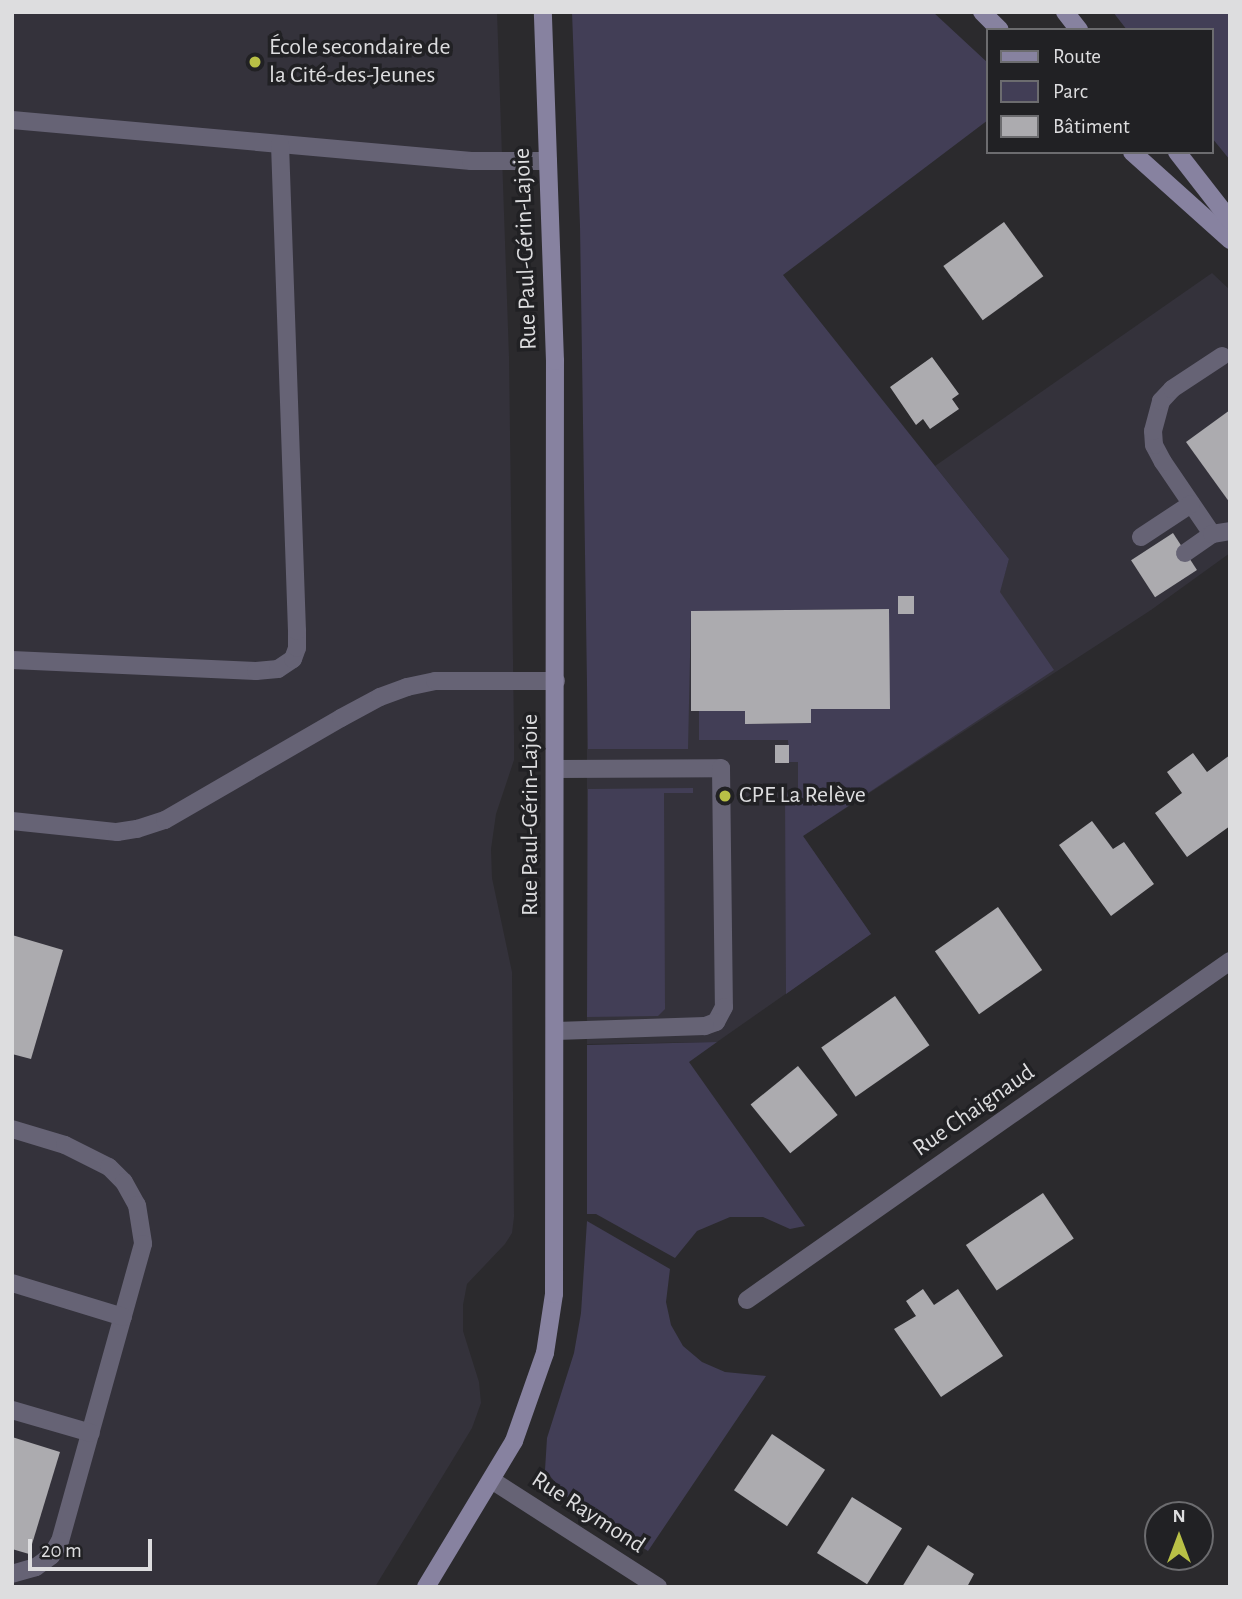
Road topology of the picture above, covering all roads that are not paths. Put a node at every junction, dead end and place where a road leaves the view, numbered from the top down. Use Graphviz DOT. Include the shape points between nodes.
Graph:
graph roads {
  1 [pos="543,12"];
  2 [pos="982,12"];
  3 [pos="1065,12"];
  4 [pos="998,28"];
  5 [pos="1077,28"];
  6 [pos="12,120"];
  7 [pos="280,144"];
  8 [pos="1134,154"];
  9 [pos="1179,154"];
  10 [pos="548,161"];
  11 [pos="1230,220"];
  12 [pos="1230,240"];
  13 [pos="1227,357"];
  14 [pos="1191,504"];
  15 [pos="1221,533"];
  16 [pos="1141,537"];
  17 [pos="1185,553"];
  18 [pos="12,660"];
  19 [pos="556,681"];
  20 [pos="555,769"];
  21 [pos="12,821"];
  22 [pos="1230,961"];
  23 [pos="556,1031"];
  24 [pos="12,1129"];
  25 [pos="12,1283"];
  26 [pos="747,1300"];
  27 [pos="123,1317"];
  28 [pos="12,1410"];
  29 [pos="91,1433"];
  30 [pos="493,1481"];
  31 [pos="12,1574"];
  32 [pos="426,1587"];
  33 [pos="658,1587"];
  1 -- 10 [label="street, Rue Paul-Gérin-Lajoie"];
  2 -- 4 [label="street"];
  3 -- 5 [label="street"];
  6 -- 7 [label="street"];
  7 -- 10 [label="street" via="471,161"];
  7 -- 18 [label="street" via="297,631 293,659 278,669 256,671"];
  8 -- 12 [label="street"];
  9 -- 11 [label="street"];
  10 -- 19 [label="street, Rue Paul-Gérin-Lajoie" via="555,361"];
  13 -- 14 [label="street" via="1172,389 1156,412 1154,444"];
  14 -- 15 [label="street"];
  14 -- 16 [label="street"];
  15 -- 17 [label="street"];
  19 -- 20 [label="street, Rue Paul-Gérin-Lajoie"];
  19 -- 21 [label="street" via="435,681 407,687 341,718 165,820 137,829 117,832"];
  20 -- 23 [label="street, Rue Paul-Gérin-Lajoie"];
  20 -- 23 [label="street" via="721,768 724,1007 716,1023 705,1026"];
  22 -- 26 [label="street, Rue Chaignaud"];
  23 -- 30 [label="street, Rue Paul-Gérin-Lajoie" via="556,1259 551,1322 526,1411"];
  24 -- 27 [label="street" via="92,1156 124,1182 137,1205 143,1244"];
  25 -- 27 [label="street"];
  27 -- 29 [label="street"];
  28 -- 29 [label="street"];
  29 -- 31 [label="street" via="60,1541 51,1556 36,1567"];
  30 -- 32 [label="street, Rue Paul-Gérin-Lajoie"];
  30 -- 33 [label="street, Rue Raymond"];
}
